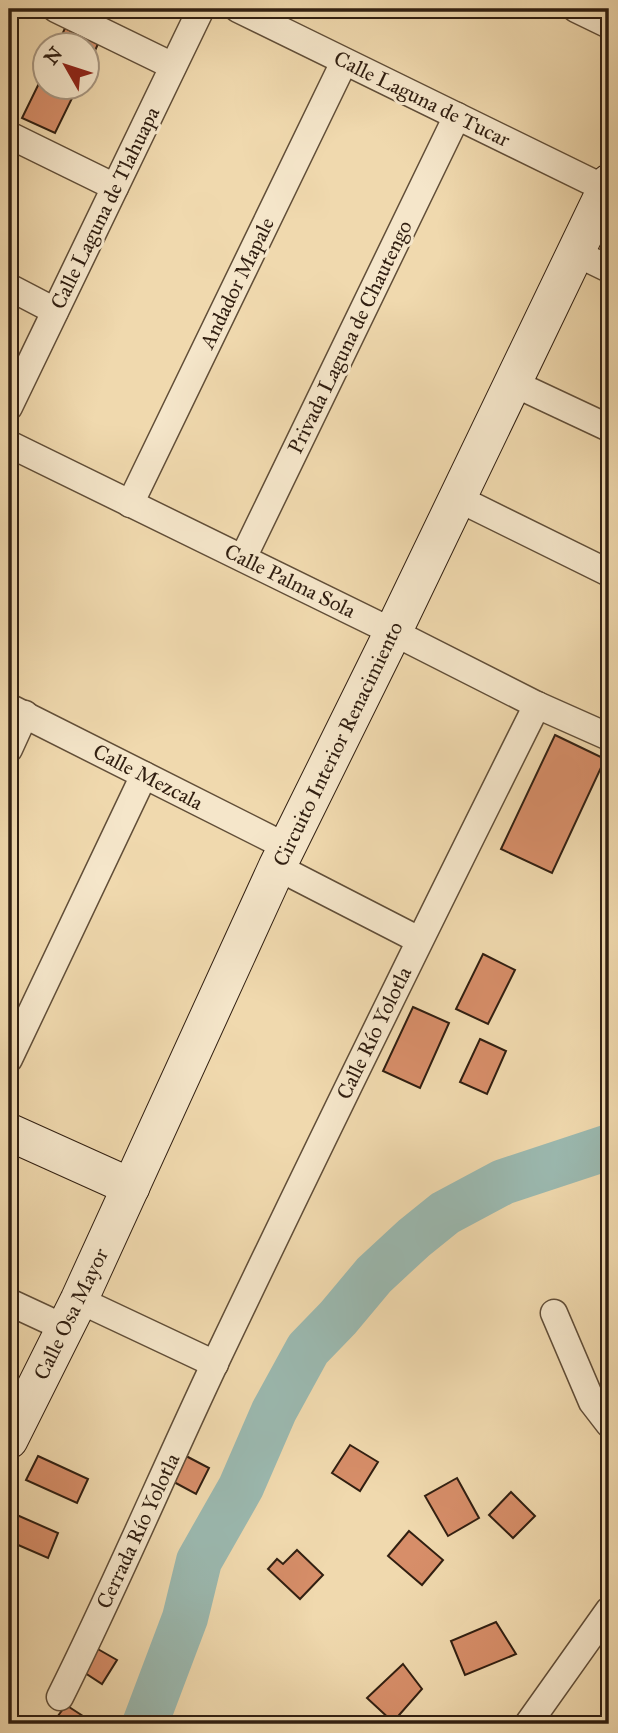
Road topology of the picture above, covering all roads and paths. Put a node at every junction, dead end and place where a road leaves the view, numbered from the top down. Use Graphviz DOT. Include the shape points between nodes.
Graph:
graph roads {
  1 [pos="56,9"];
  2 [pos="201,9"];
  3 [pos="238,9"];
  4 [pos="576,9"];
  5 [pos="609,25"];
  6 [pos="344,62"];
  7 [pos="173,65"];
  8 [pos="457,116"];
  9 [pos="9,135"];
  10 [pos="608,186"];
  11 [pos="115,187"];
  12 [pos="576,253"];
  13 [pos="609,269"];
  14 [pos="9,287"];
  15 [pos="55,311"];
  16 [pos="513,383"];
  17 [pos="9,407"];
  18 [pos="609,428"];
  19 [pos="9,444"];
  20 [pos="457,498"];
  21 [pos="130,503"];
  22 [pos="243,558"];
  23 [pos="609,573"];
  24 [pos="393,632"];
  25 [pos="537,705"];
  26 [pos="17,710"];
  27 [pos="609,737"];
  28 [pos="9,749"];
  29 [pos="144,775"];
  30 [pos="282,857"];
  31 [pos="419,940"];
  32 [pos="9,1059"];
  33 [pos="9,1132"];
  34 [pos="131,1186"];
  35 [pos="9,1302"];
  36 [pos="72,1314"];
  37 [pos="554,1314"];
  38 [pos="215,1364"];
  39 [pos="609,1424"];
  40 [pos="9,1440"];
  41 [pos="609,1610"];
  42 [pos="60,1697"];
  43 [pos="528,1724"];
  1 -- 7 [label="street"];
  2 -- 7 [label="street, Calle Laguna de Tlahuapa"];
  3 -- 6 [label="street, Calle Laguna de Tucar"];
  4 -- 5 [label="street"];
  6 -- 8 [label="street, Calle Laguna de Tucar"];
  6 -- 21 [label="street, Andador Mapale"];
  7 -- 11 [label="street, Calle Laguna de Tlahuapa"];
  8 -- 10 [label="street, Calle Laguna de Tucar"];
  8 -- 22 [label="street, Privada Laguna de Chautengo"];
  9 -- 11 [label="street"];
  10 -- 12 [label="main road, Circuito Interior Renacimiento"];
  11 -- 15 [label="street, Calle Laguna de Tlahuapa"];
  12 -- 13 [label="street"];
  12 -- 16 [label="main road, Circuito Interior Renacimiento"];
  14 -- 15 [label="street"];
  15 -- 17 [label="street, Calle Laguna de Tlahuapa"];
  16 -- 18 [label="street"];
  16 -- 20 [label="main road, Circuito Interior Renacimiento"];
  19 -- 21 [label="street, Calle Palma Sola"];
  20 -- 23 [label="street"];
  20 -- 24 [label="main road, Circuito Interior Renacimiento"];
  21 -- 22 [label="street, Calle Palma Sola"];
  22 -- 24 [label="street, Calle Palma Sola"];
  24 -- 25 [label="street, Calle Palma Sola"];
  24 -- 30 [label="main road, Circuito Interior Renacimiento"];
  25 -- 27 [label="street, Calle Palma Sola"];
  25 -- 31 [label="street, Calle Río Yolotla"];
  26 -- 28 [label="street"];
  26 -- 29 [label="street, Calle Mezcala"];
  29 -- 30 [label="street, Calle Mezcala"];
  29 -- 32 [label="street"];
  30 -- 31 [label="street, Calle Mezcala"];
  30 -- 34 [label="main road, Circuito Interior Renacimiento"];
  31 -- 38 [label="street, Calle Río Yolotla"];
  33 -- 34 [label="main road"];
  34 -- 36 [label="main road, Calle Osa Mayor"];
  35 -- 36 [label="street"];
  36 -- 38 [label="street"];
  36 -- 40 [label="main road, Calle Osa Mayor"];
  37 -- 39 [label="street" via="592,1402"];
  38 -- 42 [label="street, Cerrada Río Yolotla"];
  41 -- 43 [label="street"];
}
